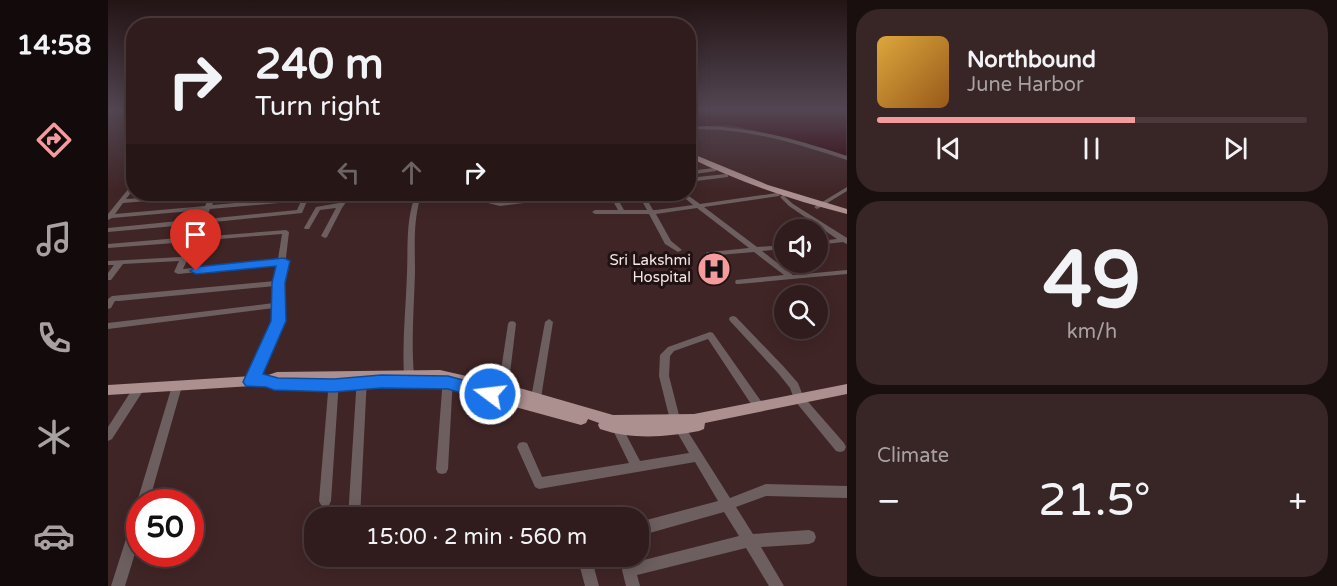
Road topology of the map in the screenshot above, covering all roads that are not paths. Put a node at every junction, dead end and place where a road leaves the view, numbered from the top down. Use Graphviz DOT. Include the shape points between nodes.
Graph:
graph roads {
  1 [pos="778,137"];
  2 [pos="846,158"];
  3 [pos="696,159"];
  4 [pos="696,160"];
  5 [pos="714,170"];
  6 [pos="696,172"];
  7 [pos="726,176"];
  8 [pos="696,179"];
  9 [pos="846,189"];
  10 [pos="126,194"];
  11 [pos="780,196"];
  12 [pos="121,201"];
  13 [pos="126,201"];
  14 [pos="211,201"];
  15 [pos="280,201"];
  16 [pos="303,201"];
  17 [pos="345,201"];
  18 [pos="417,201"];
  19 [pos="488,201"];
  20 [pos="498,201"];
  21 [pos="522,201"];
  22 [pos="616,201"];
  23 [pos="646,201"];
  24 [pos="692,201"];
  25 [pos="500,204"];
  26 [pos="341,205"];
  27 [pos="699,206"];
  28 [pos="818,206"];
  29 [pos="208,207"];
  30 [pos="595,212"];
  31 [pos="621,212"];
  32 [pos="652,212"];
  33 [pos="846,213"];
  34 [pos="109,217"];
  35 [pos="202,222"];
  36 [pos="307,228"];
  37 [pos="108,230"];
  38 [pos="325,236"];
  39 [pos="194,238"];
  40 [pos="846,241"];
  41 [pos="828,242"];
  42 [pos="108,246"];
  43 [pos="774,248"];
  44 [pos="678,250"];
  45 [pos="756,250"];
  46 [pos="710,254"];
  47 [pos="182,259"];
  48 [pos="284,261"];
  49 [pos="108,263"];
  50 [pos="120,263"];
  51 [pos="846,272"];
  52 [pos="791,277"];
  53 [pos="108,278"];
  54 [pos="740,282"];
  55 [pos="279,283"];
  56 [pos="277,305"];
  57 [pos="108,306"];
  58 [pos="733,319"];
  59 [pos="549,322"];
  60 [pos="512,324"];
  61 [pos="108,326"];
  62 [pos="409,375"];
  63 [pos="362,379"];
  64 [pos="448,380"];
  65 [pos="334,381"];
  66 [pos="251,382"];
  67 [pos="177,386"];
  68 [pos="139,388"];
  69 [pos="846,389"];
  70 [pos="503,390"];
  71 [pos="109,392"];
  72 [pos="846,396"];
  73 [pos="536,398"];
  74 [pos="802,401"];
  75 [pos="759,407"];
  76 [pos="615,424"];
  77 [pos="677,425"];
  78 [pos="108,436"];
  79 [pos="523,447"];
  80 [pos="840,447"];
  81 [pos="696,457"];
  82 [pos="637,467"];
  83 [pos="442,469"];
  84 [pos="147,489"];
  85 [pos="846,492"];
  86 [pos="325,501"];
  87 [pos="726,506"];
  88 [pos="355,507"];
  89 [pos="649,526"];
  90 [pos="809,537"];
  91 [pos="748,542"];
  92 [pos="126,560"];
  93 [pos="587,567"];
  94 [pos="118,586"];
  95 [pos="592,586"];
  96 [pos="633,586"];
  97 [pos="777,586"];
  1 -- 2 [label="street"];
  3 -- 28 [label="main road"];
  4 -- 5 [label="main road"];
  5 -- 6 [label="street"];
  5 -- 7 [label="main road"];
  7 -- 8 [label="street"];
  7 -- 11 [label="main road"];
  9 -- 28 [label="street"];
  10 -- 12 [label="street"];
  11 -- 27 [label="street"];
  11 -- 28 [label="main road"];
  11 -- 40 [label="street"];
  12 -- 13 [label="street"];
  12 -- 34 [label="street"];
  14 -- 29 [label="street"];
  15 -- 29 [label="street"];
  16 -- 35 [label="street" via="300,212"];
  17 -- 26 [label="street"];
  18 -- 62 [label="street" via="406,340"];
  19 -- 25 [label="street"];
  20 -- 25 [label="street"];
  21 -- 25 [label="street"];
  22 -- 31 [label="street"];
  23 -- 32 [label="street"];
  24 -- 27 [label="street"];
  26 -- 36 [label="street" via="318,208"];
  26 -- 38 [label="street"];
  27 -- 32 [label="street"];
  27 -- 45 [label="street"];
  28 -- 33 [label="main road"];
  29 -- 34 [label="street"];
  29 -- 35 [label="street"];
  30 -- 31 [label="street"];
  31 -- 32 [label="street"];
  32 -- 44 [label="street" via="668,243"];
  35 -- 37 [label="street"];
  35 -- 39 [label="street"];
  39 -- 42 [label="street"];
  39 -- 47 [label="street"];
  39 -- 48 [label="street" via="284,231"];
  40 -- 41 [label="street"];
  43 -- 45 [label="street"];
  45 -- 46 [label="street"];
  45 -- 52 [label="street"];
  47 -- 48 [label="street" via="180,272"];
  47 -- 50 [label="street"];
  48 -- 55 [label="street"];
  49 -- 50 [label="street"];
  50 -- 53 [label="street"];
  51 -- 52 [label="street"];
  52 -- 54 [label="street"];
  55 -- 56 [label="street"];
  55 -- 57 [label="street" via="119,298 112,299"];
  56 -- 61 [label="street"];
  56 -- 66 [label="street" via="278,321"];
  58 -- 74 [label="street" via="782,370"];
  59 -- 73 [label="street"];
  60 -- 70 [label="street"];
  62 -- 63 [label="main road"];
  62 -- 64 [label="main road"];
  63 -- 64 [label="main road"];
  63 -- 65 [label="main road"];
  63 -- 88 [label="street"];
  64 -- 70 [label="main road"];
  64 -- 76 [label="main road"];
  64 -- 83 [label="street"];
  65 -- 66 [label="main road"];
  65 -- 86 [label="street"];
  66 -- 67 [label="main road"];
  67 -- 68 [label="main road"];
  67 -- 84 [label="street"];
  68 -- 71 [label="main road"];
  68 -- 78 [label="street"];
  69 -- 74 [label="main road"];
  70 -- 73 [label="main road"];
  72 -- 74 [label="main road"];
  73 -- 76 [label="main road"];
  74 -- 75 [label="main road"];
  74 -- 77 [label="main road"];
  74 -- 80 [label="street"];
  75 -- 77 [label="main road"];
  75 -- 77 [label="street" via="710,335 671,349 665,355 664,376"];
  76 -- 77 [label="main road"];
  76 -- 82 [label="street"];
  77 -- 81 [label="street"];
  79 -- 82 [label="street" via="539,483"];
  81 -- 82 [label="street"];
  81 -- 87 [label="street"];
  85 -- 87 [label="street" via="766,490"];
  87 -- 89 [label="street"];
  87 -- 91 [label="street"];
  90 -- 91 [label="street"];
  91 -- 96 [label="street" via="629,570"];
  91 -- 97 [label="street"];
  92 -- 94 [label="street"];
  93 -- 95 [label="street"];
}
